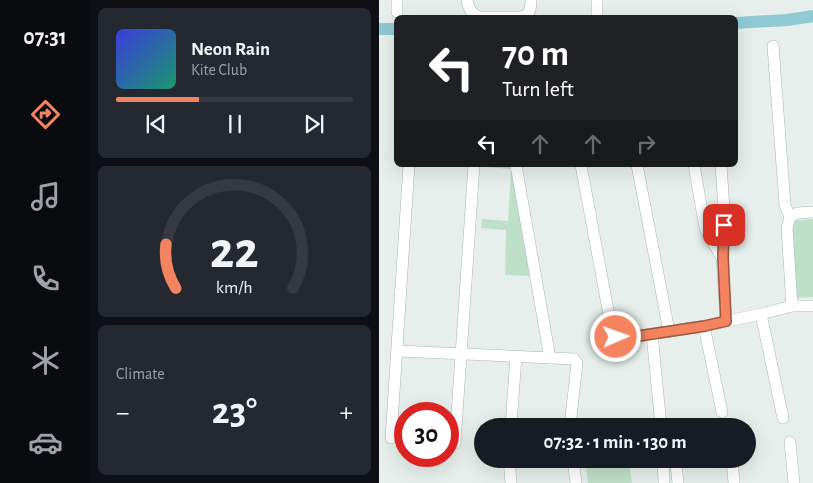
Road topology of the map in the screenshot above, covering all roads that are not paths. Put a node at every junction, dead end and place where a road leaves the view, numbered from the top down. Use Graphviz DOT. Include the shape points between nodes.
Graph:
graph roads {
  1 [pos="397,0"];
  2 [pos="467,0"];
  3 [pos="531,0"];
  4 [pos="597,0"];
  5 [pos="397,12"];
  6 [pos="475,15"];
  7 [pos="525,15"];
  8 [pos="597,15"];
  9 [pos="773,46"];
  10 [pos="409,167"];
  11 [pos="474,167"];
  12 [pos="516,167"];
  13 [pos="581,167"];
  14 [pos="637,167"];
  15 [pos="695,167"];
  16 [pos="721,167"];
  17 [pos="813,212"];
  18 [pos="790,217"];
  19 [pos="723,258"];
  20 [pos="792,306"];
  21 [pos="813,306"];
  22 [pos="761,314"];
  23 [pos="726,321"];
  24 [pos="705,326"];
  25 [pos="669,331"];
  26 [pos="652,334"];
  27 [pos="398,351"];
  28 [pos="462,354"];
  29 [pos="516,356"];
  30 [pos="550,358"];
  31 [pos="458,402"];
  32 [pos="722,412"];
  33 [pos="512,418"];
  34 [pos="572,418"];
  35 [pos="660,418"];
  36 [pos="783,418"];
  37 [pos="391,438"];
  38 [pos="790,442"];
  39 [pos="510,468"];
  40 [pos="574,468"];
  41 [pos="663,468"];
  42 [pos="676,468"];
  43 [pos="733,468"];
  44 [pos="511,483"];
  45 [pos="576,483"];
  46 [pos="664,483"];
  47 [pos="678,483"];
  48 [pos="734,483"];
  49 [pos="794,483"];
  1 -- 5 [label="street"];
  2 -- 6 [label="street"];
  3 -- 7 [label="street" via="530,10"];
  4 -- 8 [label="street"];
  9 -- 18 [label="street" via="785,205"];
  10 -- 27 [label="street"];
  11 -- 28 [label="street"];
  12 -- 30 [label="street"];
  13 -- 26 [label="street" via="611,326 616,337"];
  14 -- 25 [label="street"];
  15 -- 19 [label="street" via="705,228"];
  16 -- 19 [label="street"];
  17 -- 18 [label="street"];
  18 -- 20 [label="street" via="787,228"];
  19 -- 23 [label="street"];
  20 -- 21 [label="street"];
  20 -- 22 [label="street"];
  22 -- 23 [label="street"];
  22 -- 36 [label="street"];
  23 -- 24 [label="street"];
  24 -- 25 [label="street"];
  24 -- 32 [label="street"];
  25 -- 26 [label="street"];
  26 -- 35 [label="street"];
  27 -- 28 [label="street"];
  27 -- 37 [label="street"];
  28 -- 29 [label="street"];
  28 -- 31 [label="street"];
  29 -- 30 [label="street"];
  29 -- 33 [label="street"];
  30 -- 34 [label="street" via="574,359 577,363"];
  38 -- 49 [label="street"];
  39 -- 44 [label="street"];
  40 -- 45 [label="street"];
  41 -- 46 [label="street"];
  42 -- 47 [label="street"];
  43 -- 48 [label="street"];
}
